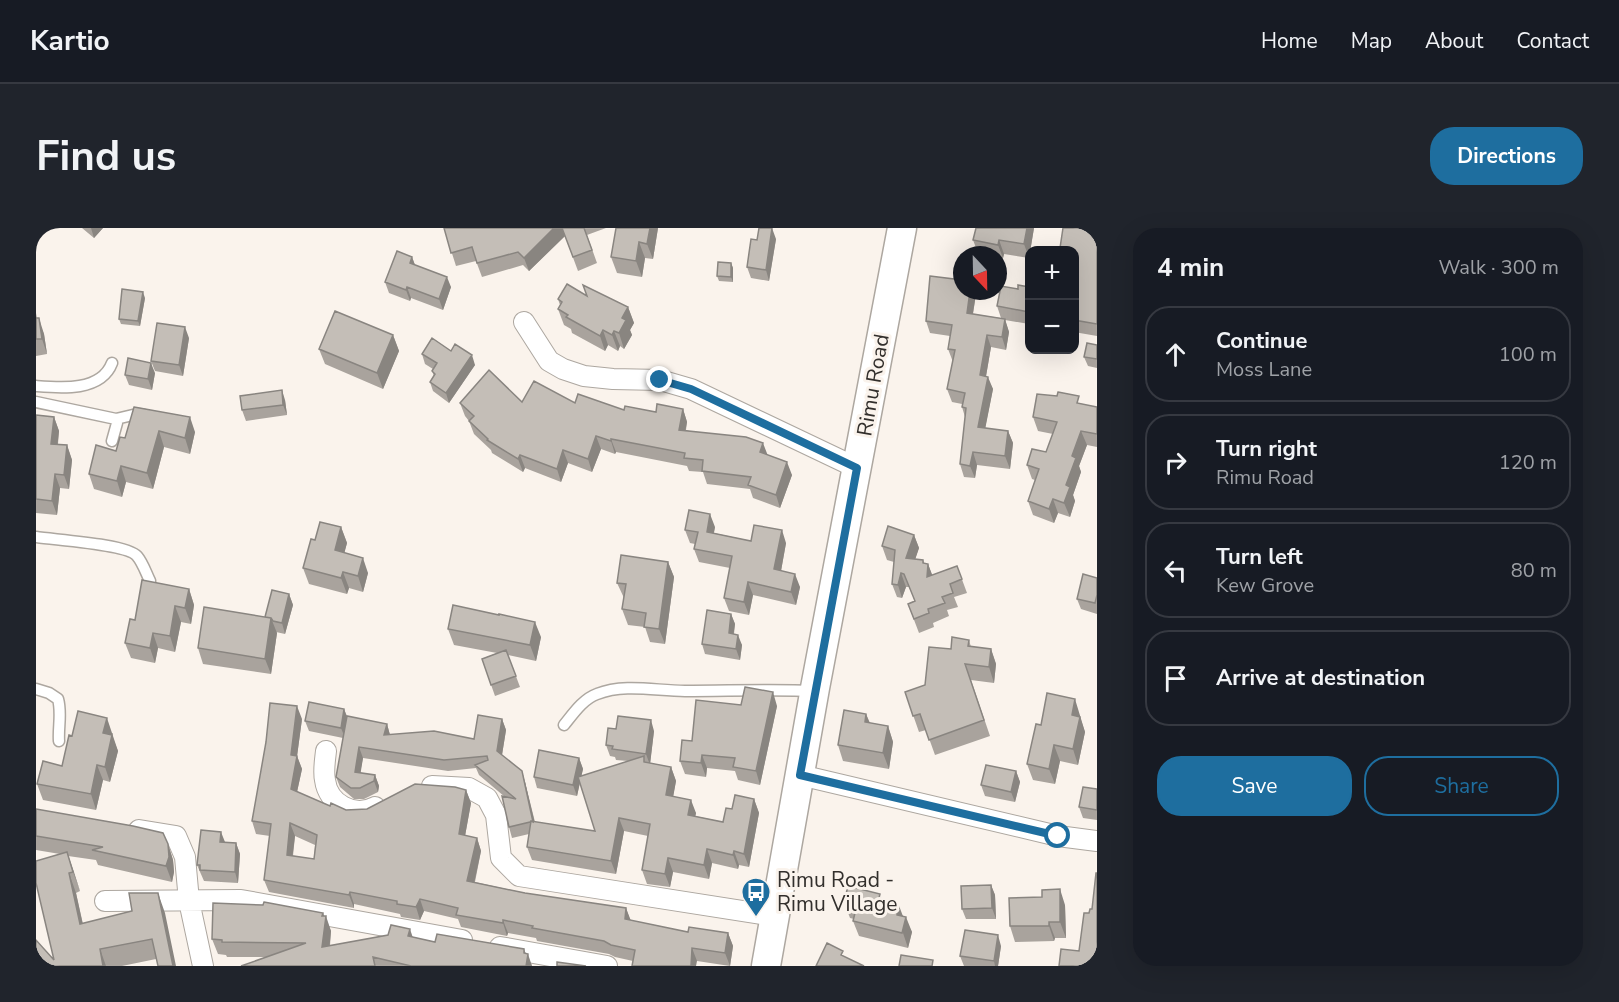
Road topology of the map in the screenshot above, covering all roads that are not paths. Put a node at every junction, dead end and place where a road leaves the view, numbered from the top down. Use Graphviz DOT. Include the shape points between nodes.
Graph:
graph roads {
  1 [pos="902,228"];
  2 [pos="524,322"];
  3 [pos="112,363"];
  4 [pos="36,386"];
  5 [pos="36,402"];
  6 [pos="159,418"];
  7 [pos="116,419"];
  8 [pos="112,441"];
  9 [pos="857,468"];
  10 [pos="36,537"];
  11 [pos="150,581"];
  12 [pos="36,689"];
  13 [pos="815,691"];
  14 [pos="564,725"];
  15 [pos="59,741"];
  16 [pos="326,752"];
  17 [pos="800,775"];
  18 [pos="417,785"];
  19 [pos="387,800"];
  20 [pos="118,826"];
  21 [pos="1097,841"];
  22 [pos="105,901"];
  23 [pos="189,901"];
  24 [pos="774,916"];
  25 [pos="549,961"];
  26 [pos="203,966"];
  27 [pos="607,966"];
  28 [pos="766,966"];
  1 -- 9 [label="main road, Rimu Road"];
  2 -- 9 [label="street" via="549,361 563,369 584,376 660,380 691,389"];
  3 -- 4 [label="lane" via="93,382 70,388"];
  5 -- 7 [label="lane"];
  6 -- 7 [label="lane" via="136,414"];
  7 -- 8 [label="lane"];
  9 -- 13 [label="main road, Rimu Road"];
  10 -- 11 [label="lane" via="130,551 137,556"];
  12 -- 15 [label="lane" via="58,699"];
  13 -- 14 [label="lane" via="622,688 595,694"];
  13 -- 17 [label="main road, Rimu Road"];
  16 -- 19 [label="street" via="324,778 335,801 351,811 367,811"];
  17 -- 21 [label="street" via="1058,836"];
  17 -- 24 [label="main road, Rimu Road"];
  18 -- 24 [label="street" via="469,788 487,798 496,815 501,858 519,876"];
  20 -- 23 [label="street" via="176,836 184,857"];
  22 -- 23 [label="street"];
  23 -- 25 [label="street" via="241,900"];
  23 -- 26 [label="street"];
  24 -- 28 [label="main road, Rimu Road"];
  25 -- 27 [label="street"];
}
